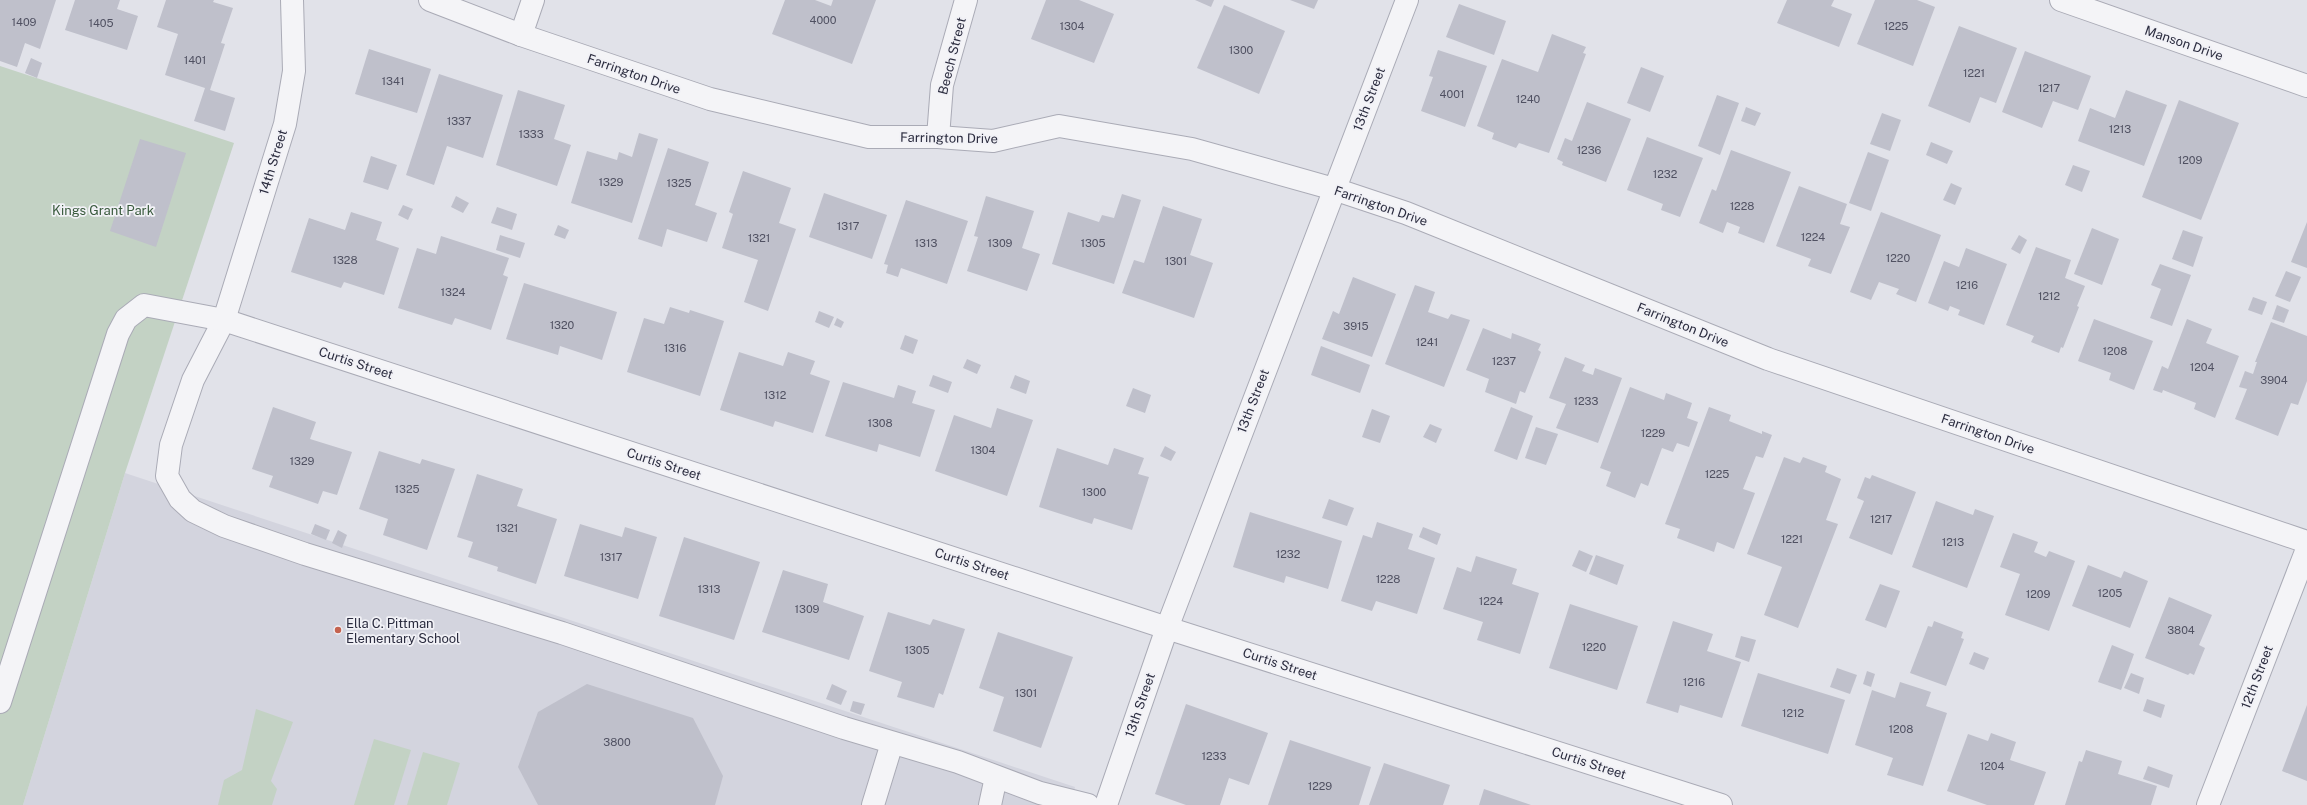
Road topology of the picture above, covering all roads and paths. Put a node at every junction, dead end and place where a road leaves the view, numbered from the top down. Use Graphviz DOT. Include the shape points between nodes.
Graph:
graph roads {
  1 [pos="292,0"];
  2 [pos="430,0"];
  3 [pos="533,0"];
  4 [pos="966,0"];
  5 [pos="1407,0"];
  6 [pos="2062,0"];
  7 [pos="521,35"];
  8 [pos="2307,86"];
  9 [pos="938,137"];
  10 [pos="1334,189"];
  11 [pos="224,320"];
  12 [pos="2307,542"];
  13 [pos="2307,549"];
  14 [pos="1167,628"];
  15 [pos="0,702"];
  16 [pos="892,743"];
  17 [pos="996,776"];
  18 [pos="873,805"];
  19 [pos="990,805"];
  20 [pos="1088,805"];
  21 [pos="1106,805"];
  22 [pos="1721,805"];
  23 [pos="2208,805"];
  1 -- 11 [label="street, 14th Street" via="294,71 285,124"];
  2 -- 7 [label="street, Farrington Drive"];
  3 -- 7 [label="street"];
  4 -- 9 [label="street, Beech Street" via="942,85"];
  5 -- 10 [label="street, 13th Street"];
  6 -- 8 [label="street, Manson Drive"];
  7 -- 9 [label="street, Farrington Drive" via="710,99 869,137"];
  9 -- 10 [label="street, Farrington Drive" via="993,141 1059,126 1192,149"];
  10 -- 12 [label="street, Farrington Drive" via="1406,213 1768,359"];
  10 -- 14 [label="street, 13th Street"];
  11 -- 14 [label="street, Curtis Street"];
  11 -- 15 [label="street, Curtis Street" via="144,304 126,319 118,334"];
  11 -- 16 [label="street, 14th Street" via="193,380 171,445 167,476 180,499 193,510 224,526 304,554 562,633"];
  13 -- 23 [label="street, 12th Street"];
  14 -- 21 [label="street, 13th Street"];
  14 -- 22 [label="street, Curtis Street"];
  16 -- 17 [label="street, 14th Street"];
  16 -- 18 [label="street"];
  17 -- 19 [label="street"];
  17 -- 20 [label="street, 14th Street" via="1040,793"];
}
